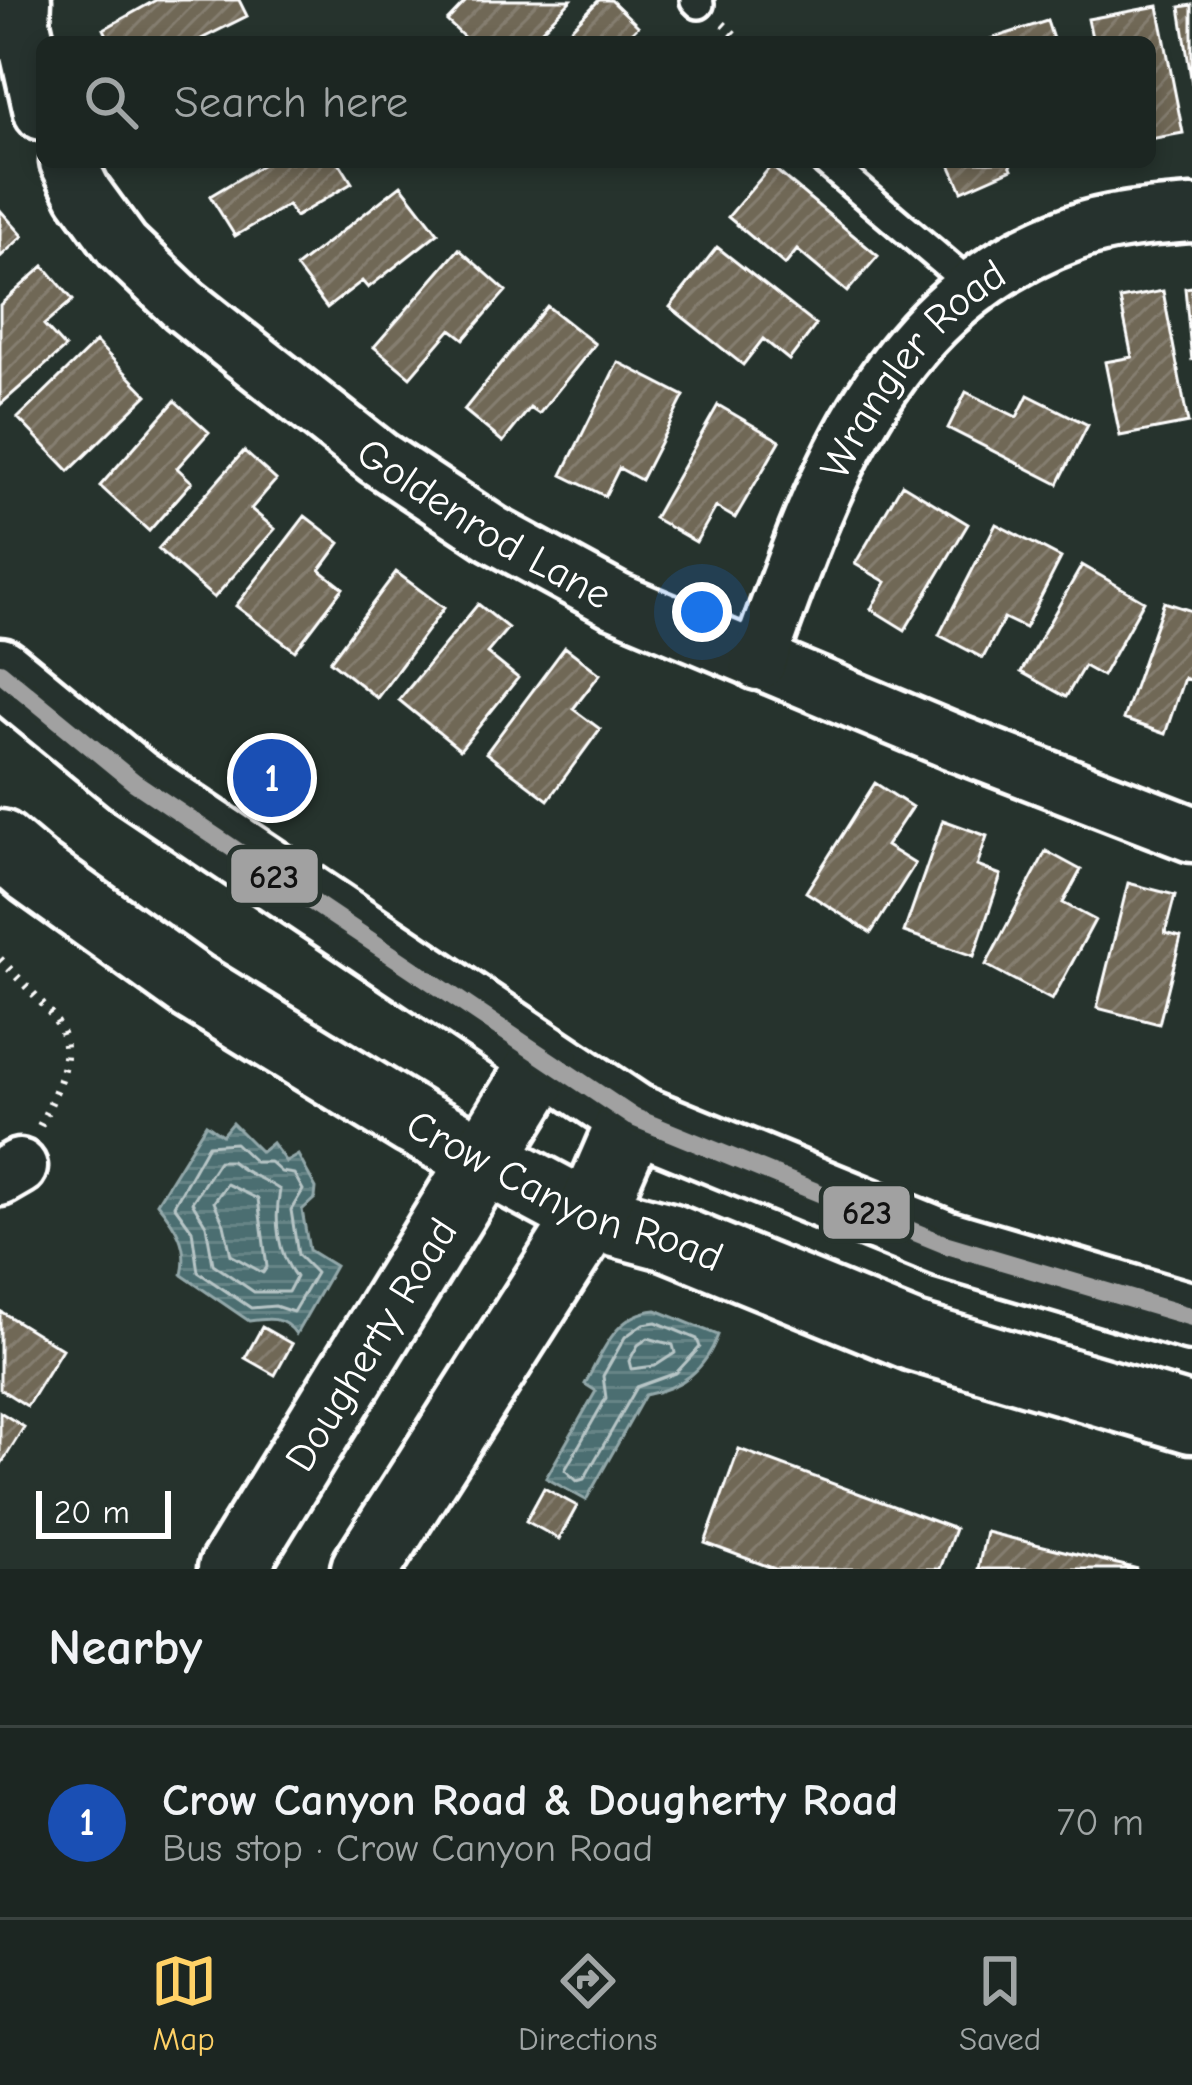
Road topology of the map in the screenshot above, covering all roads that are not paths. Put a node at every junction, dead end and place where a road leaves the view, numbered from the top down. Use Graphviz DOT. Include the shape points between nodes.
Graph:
graph roads {
  1 [pos="23,0"];
  2 [pos="36,85"];
  3 [pos="71,168"];
  4 [pos="833,168"];
  5 [pos="1192,214"];
  6 [pos="972,286"];
  7 [pos="758,662"];
  8 [pos="0,671"];
  9 [pos="1192,834"];
  10 [pos="0,844"];
  11 [pos="545,1060"];
  12 [pos="633,1118"];
  13 [pos="485,1158"];
  14 [pos="590,1216"];
  15 [pos="1192,1317"];
  16 [pos="1192,1419"];
  17 [pos="232,1569"];
  18 [pos="365,1569"];
  1 -- 2 [label="street"];
  3 -- 7 [label="street, Goldenrod Lane" via="122,247 378,458 616,601"];
  4 -- 6 [label="lane"];
  5 -- 6 [label="street, Wrangler Road" via="1077,232"];
  6 -- 7 [label="street, Wrangler Road" via="896,361 840,456"];
  7 -- 9 [label="street, Goldenrod Lane"];
  8 -- 11 [label="main road" via="134,782"];
  10 -- 13 [label="main road, Crow Canyon Road" via="192,986"];
  11 -- 12 [label="main road"];
  11 -- 13 [label="main road, Dougherty Road"];
  12 -- 14 [label="main road"];
  12 -- 15 [label="main road" via="944,1244"];
  13 -- 14 [label="main road, Crow Canyon Road"];
  13 -- 17 [label="main road, Dougherty Road"];
  14 -- 16 [label="main road, Crow Canyon Road" via="669,1237 914,1336"];
  14 -- 18 [label="main road"];
}
